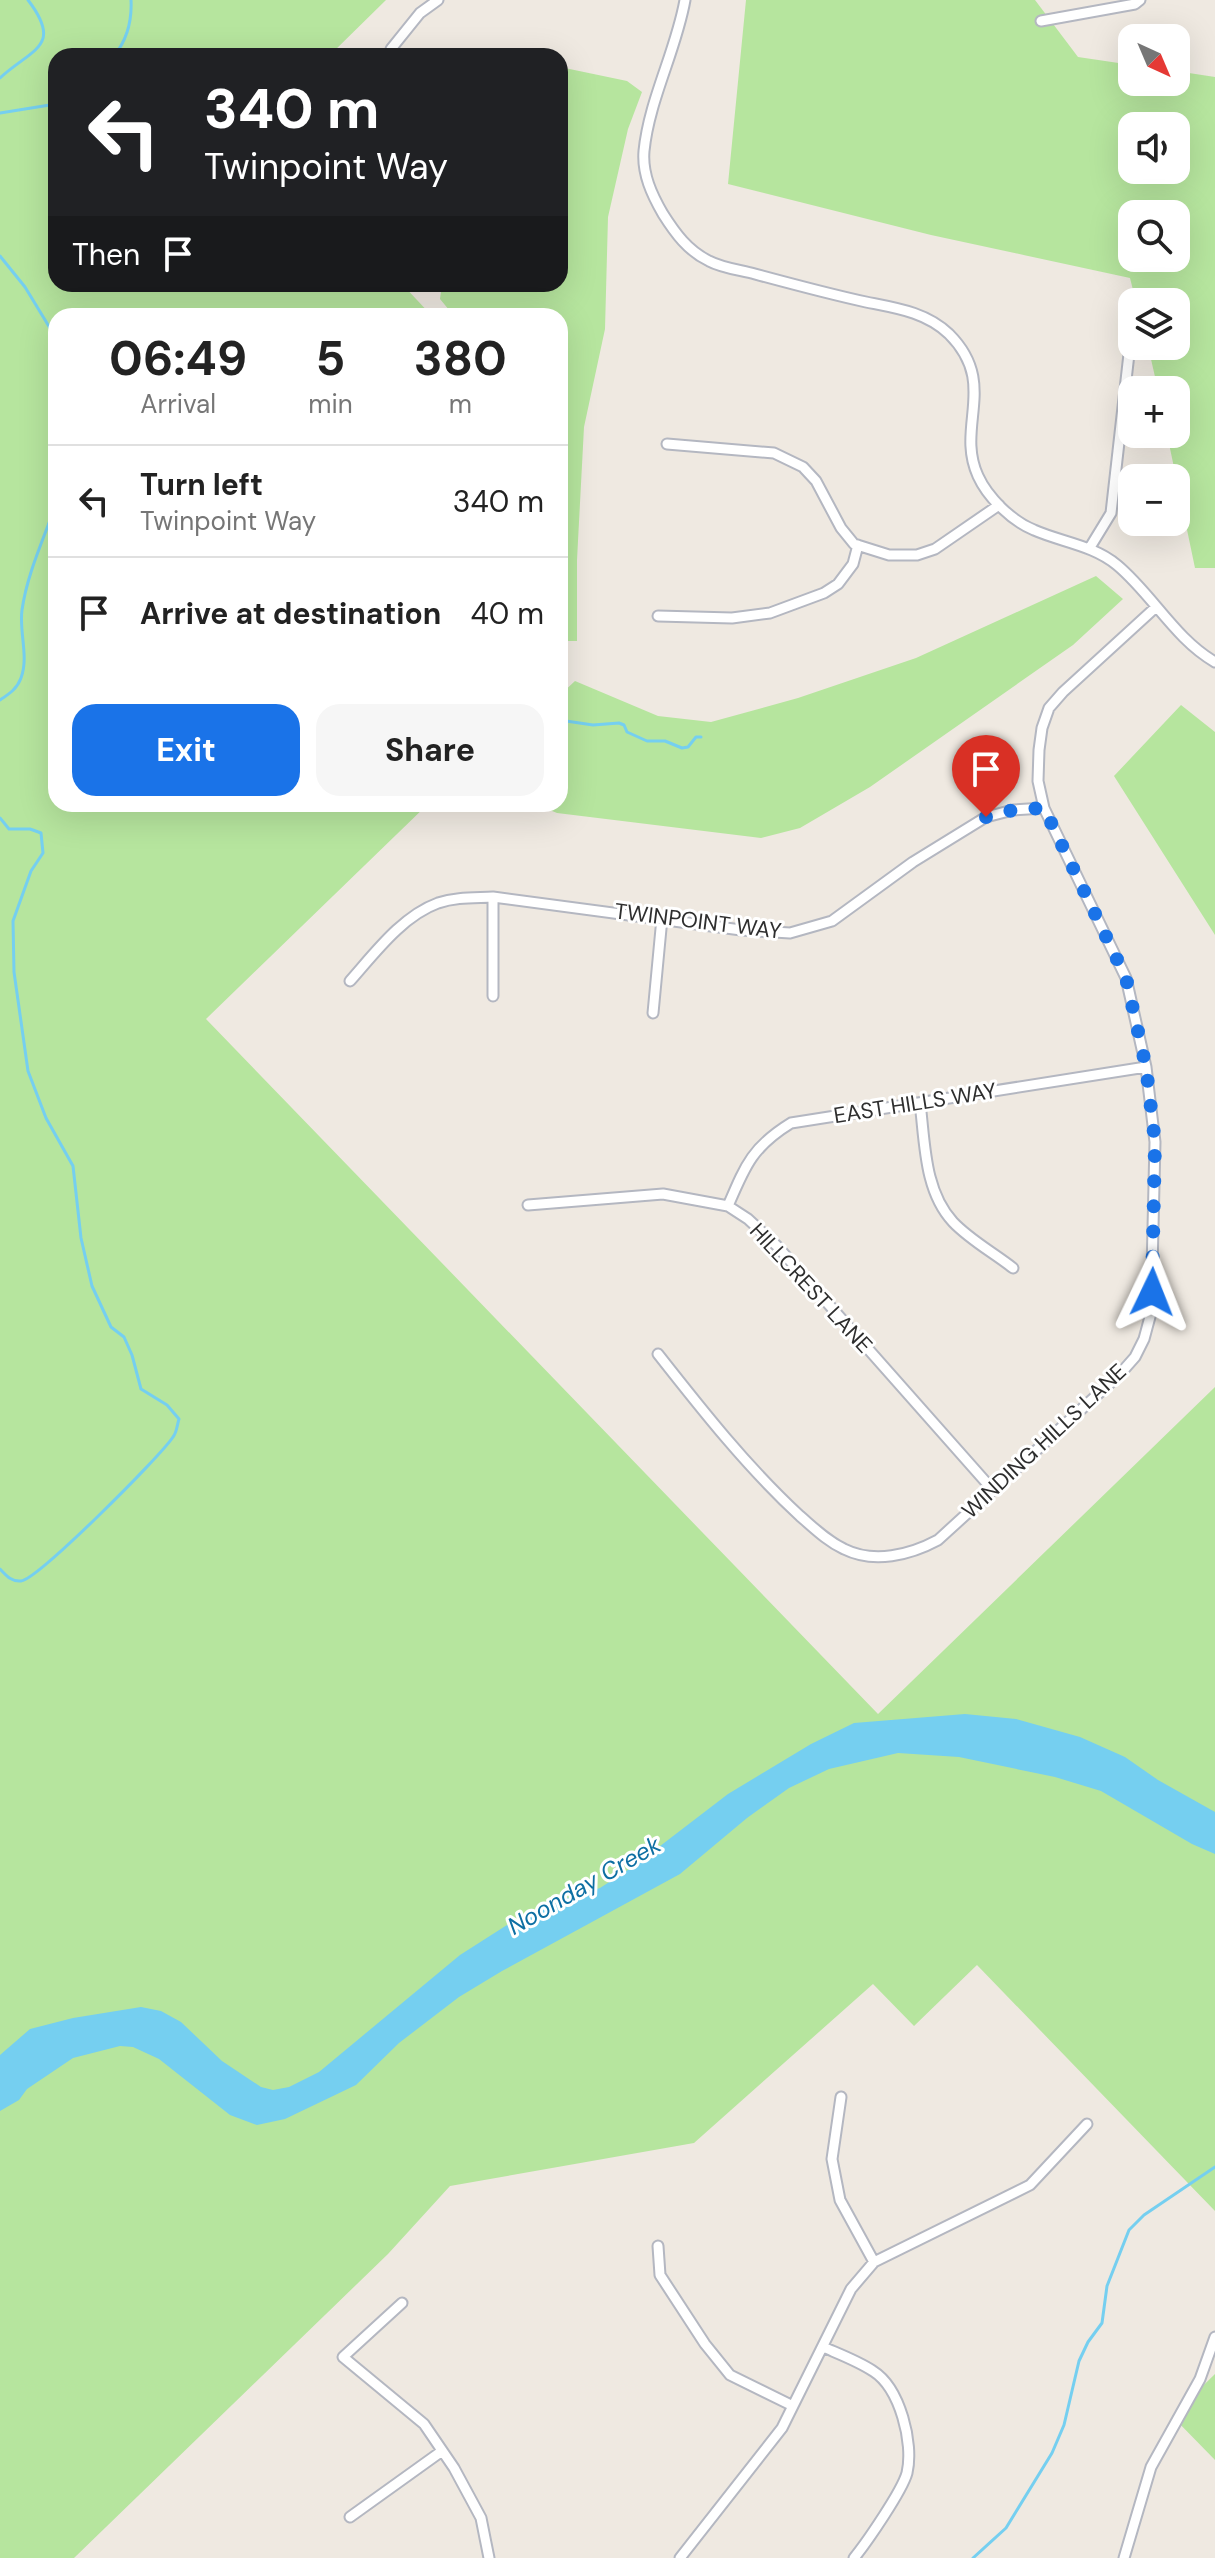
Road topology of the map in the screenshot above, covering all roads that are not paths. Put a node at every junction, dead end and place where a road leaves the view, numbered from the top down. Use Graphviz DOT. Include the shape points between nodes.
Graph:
graph roads {
  1 [pos="438,0"];
  2 [pos="685,0"];
  3 [pos="1140,0"];
  4 [pos="1041,21"];
  5 [pos="392,48"];
  6 [pos="1128,360"];
  7 [pos="667,444"];
  8 [pos="999,505"];
  9 [pos="858,545"];
  10 [pos="1089,549"];
  11 [pos="1156,607"];
  12 [pos="658,616"];
  13 [pos="1215,662"];
  14 [pos="1044,808"];
  15 [pos="493,897"];
  16 [pos="662,918"];
  17 [pos="350,981"];
  18 [pos="493,996"];
  19 [pos="653,1013"];
  20 [pos="1146,1067"];
  21 [pos="920,1103"];
  22 [pos="528,1205"];
  23 [pos="728,1206"];
  24 [pos="1013,1268"];
  25 [pos="658,1354"];
  26 [pos="992,1489"];
  27 [pos="841,2097"];
  28 [pos="1087,2124"];
  29 [pos="658,2246"];
  30 [pos="874,2262"];
  31 [pos="402,2303"];
  32 [pos="1215,2337"];
  33 [pos="823,2347"];
  34 [pos="793,2406"];
  35 [pos="442,2451"];
  36 [pos="350,2517"];
  37 [pos="489,2558"];
  38 [pos="680,2558"];
  39 [pos="854,2558"];
  40 [pos="1124,2558"];
  1 -- 5 [label="street"];
  2 -- 8 [label="street" via="644,152 655,199 673,230 710,262 909,311 951,336 972,365 972,454 978,475"];
  3 -- 4 [label="street"];
  6 -- 10 [label="street" via="1111,513"];
  7 -- 9 [label="street" via="774,453 803,467 841,528"];
  8 -- 9 [label="street" via="935,549 917,555 889,555"];
  8 -- 10 [label="street" via="1031,530"];
  9 -- 12 [label="street" via="853,564 838,584 770,613"];
  10 -- 11 [label="street" via="1116,564"];
  11 -- 13 [label="street"];
  11 -- 14 [label="street, WINDING HILLS LANE" via="1049,708 1039,750"];
  14 -- 16 [label="street, TWINPOINT WAY" via="986,817 832,921 810,928 790,933"];
  14 -- 20 [label="street, WINDING HILLS LANE" via="1126,978"];
  15 -- 16 [label="street, TWINPOINT WAY"];
  15 -- 17 [label="street, TWINPOINT WAY" via="452,899 425,910 385,942"];
  15 -- 18 [label="street"];
  16 -- 19 [label="street"];
  20 -- 21 [label="street, EAST HILLS WAY"];
  20 -- 26 [label="street, WINDING HILLS LANE" via="1155,1142 1151,1313 1144,1339 1120,1374"];
  21 -- 23 [label="street, EAST HILLS WAY" via="791,1123 750,1157"];
  21 -- 24 [label="street" via="931,1183 945,1210 954,1223"];
  22 -- 23 [label="street, HILLCREST LANE" via="663,1194"];
  23 -- 26 [label="street, HILLCREST LANE" via="777,1246"];
  25 -- 26 [label="street, WINDING HILLS LANE" via="780,1498 846,1551 888,1556 921,1550"];
  27 -- 30 [label="street" via="832,2159 840,2200"];
  28 -- 30 [label="street" via="1030,2185"];
  29 -- 34 [label="street" via="660,2275 730,2375"];
  30 -- 33 [label="street" via="851,2289"];
  31 -- 35 [label="street" via="343,2357 424,2424"];
  32 -- 40 [label="street" via="1200,2379 1151,2467"];
  33 -- 34 [label="street"];
  33 -- 39 [label="street" via="876,2372 898,2400 907,2436 907,2474"];
  34 -- 38 [label="street" via="782,2428"];
  35 -- 36 [label="street"];
  35 -- 37 [label="street" via="481,2518"];
}
